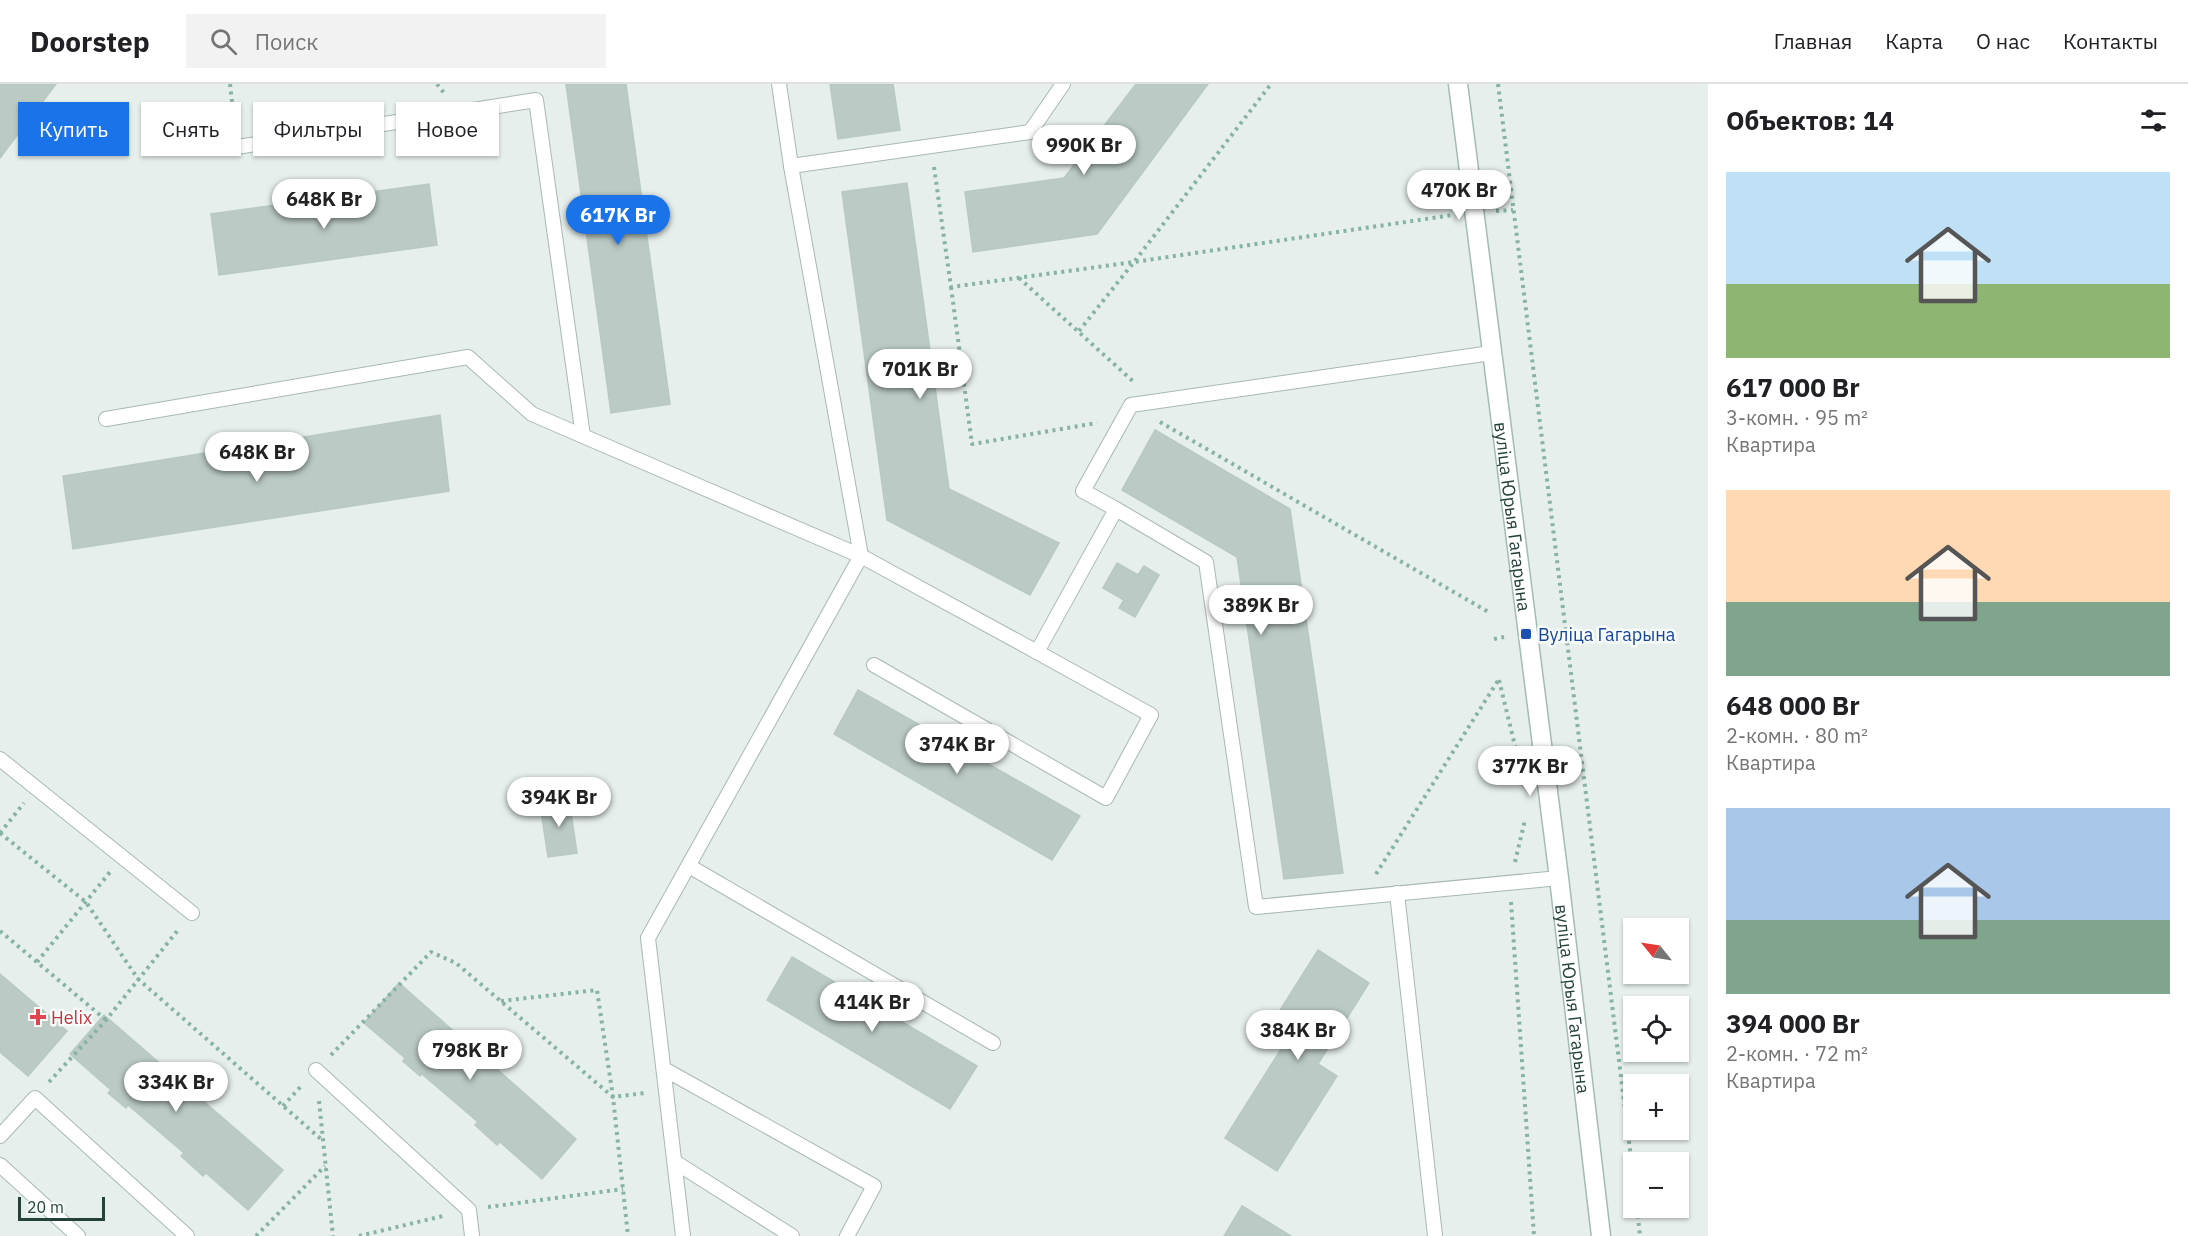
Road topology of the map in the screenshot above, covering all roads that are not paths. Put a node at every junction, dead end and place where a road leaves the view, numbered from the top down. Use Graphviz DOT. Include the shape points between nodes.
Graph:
graph roads {
  1 [pos="779,84"];
  2 [pos="1063,84"];
  3 [pos="1458,84"];
  4 [pos="241,146"];
  5 [pos="791,166"];
  6 [pos="1491,353"];
  7 [pos="106,419"];
  8 [pos="583,436"];
  9 [pos="1116,509"];
  10 [pos="861,556"];
  11 [pos="1037,652"];
  12 [pos="874,665"];
  13 [pos="0,759"];
  14 [pos="689,866"];
  15 [pos="1558,878"];
  16 [pos="1397,893"];
  17 [pos="192,913"];
  18 [pos="993,1043"];
  19 [pos="664,1069"];
  20 [pos="316,1070"];
  21 [pos="0,1136"];
  22 [pos="675,1162"];
  23 [pos="2,1172"];
  24 [pos="78,1236"];
  25 [pos="188,1236"];
  26 [pos="472,1236"];
  27 [pos="683,1236"];
  28 [pos="792,1236"];
  29 [pos="847,1236"];
  30 [pos="1435,1236"];
  31 [pos="1601,1236"];
  1 -- 5 [label="lane"];
  2 -- 5 [label="lane" via="1030,132"];
  3 -- 6 [label="main road, вуліца Юрыя Гагарына"];
  4 -- 8 [label="lane" via="536,100"];
  5 -- 10 [label="lane"];
  6 -- 9 [label="lane" via="1131,405 1083,491"];
  6 -- 15 [label="main road, вуліца Юрыя Гагарына"];
  7 -- 8 [label="lane" via="468,357 532,414"];
  8 -- 10 [label="lane"];
  9 -- 11 [label="lane"];
  9 -- 16 [label="lane" via="1206,562 1256,908"];
  10 -- 11 [label="lane"];
  10 -- 14 [label="lane"];
  11 -- 12 [label="lane" via="1151,715 1106,798"];
  13 -- 17 [label="lane"];
  14 -- 18 [label="lane"];
  14 -- 19 [label="lane" via="648,938"];
  15 -- 16 [label="lane"];
  15 -- 31 [label="main road, вуліца Юрыя Гагарына"];
  16 -- 30 [label="lane"];
  19 -- 22 [label="lane"];
  19 -- 29 [label="lane" via="874,1186"];
  20 -- 26 [label="lane" via="469,1210"];
  21 -- 25 [label="lane" via="35,1098"];
  22 -- 27 [label="lane"];
  22 -- 28 [label="lane"];
  23 -- 24 [label="lane"];
}
